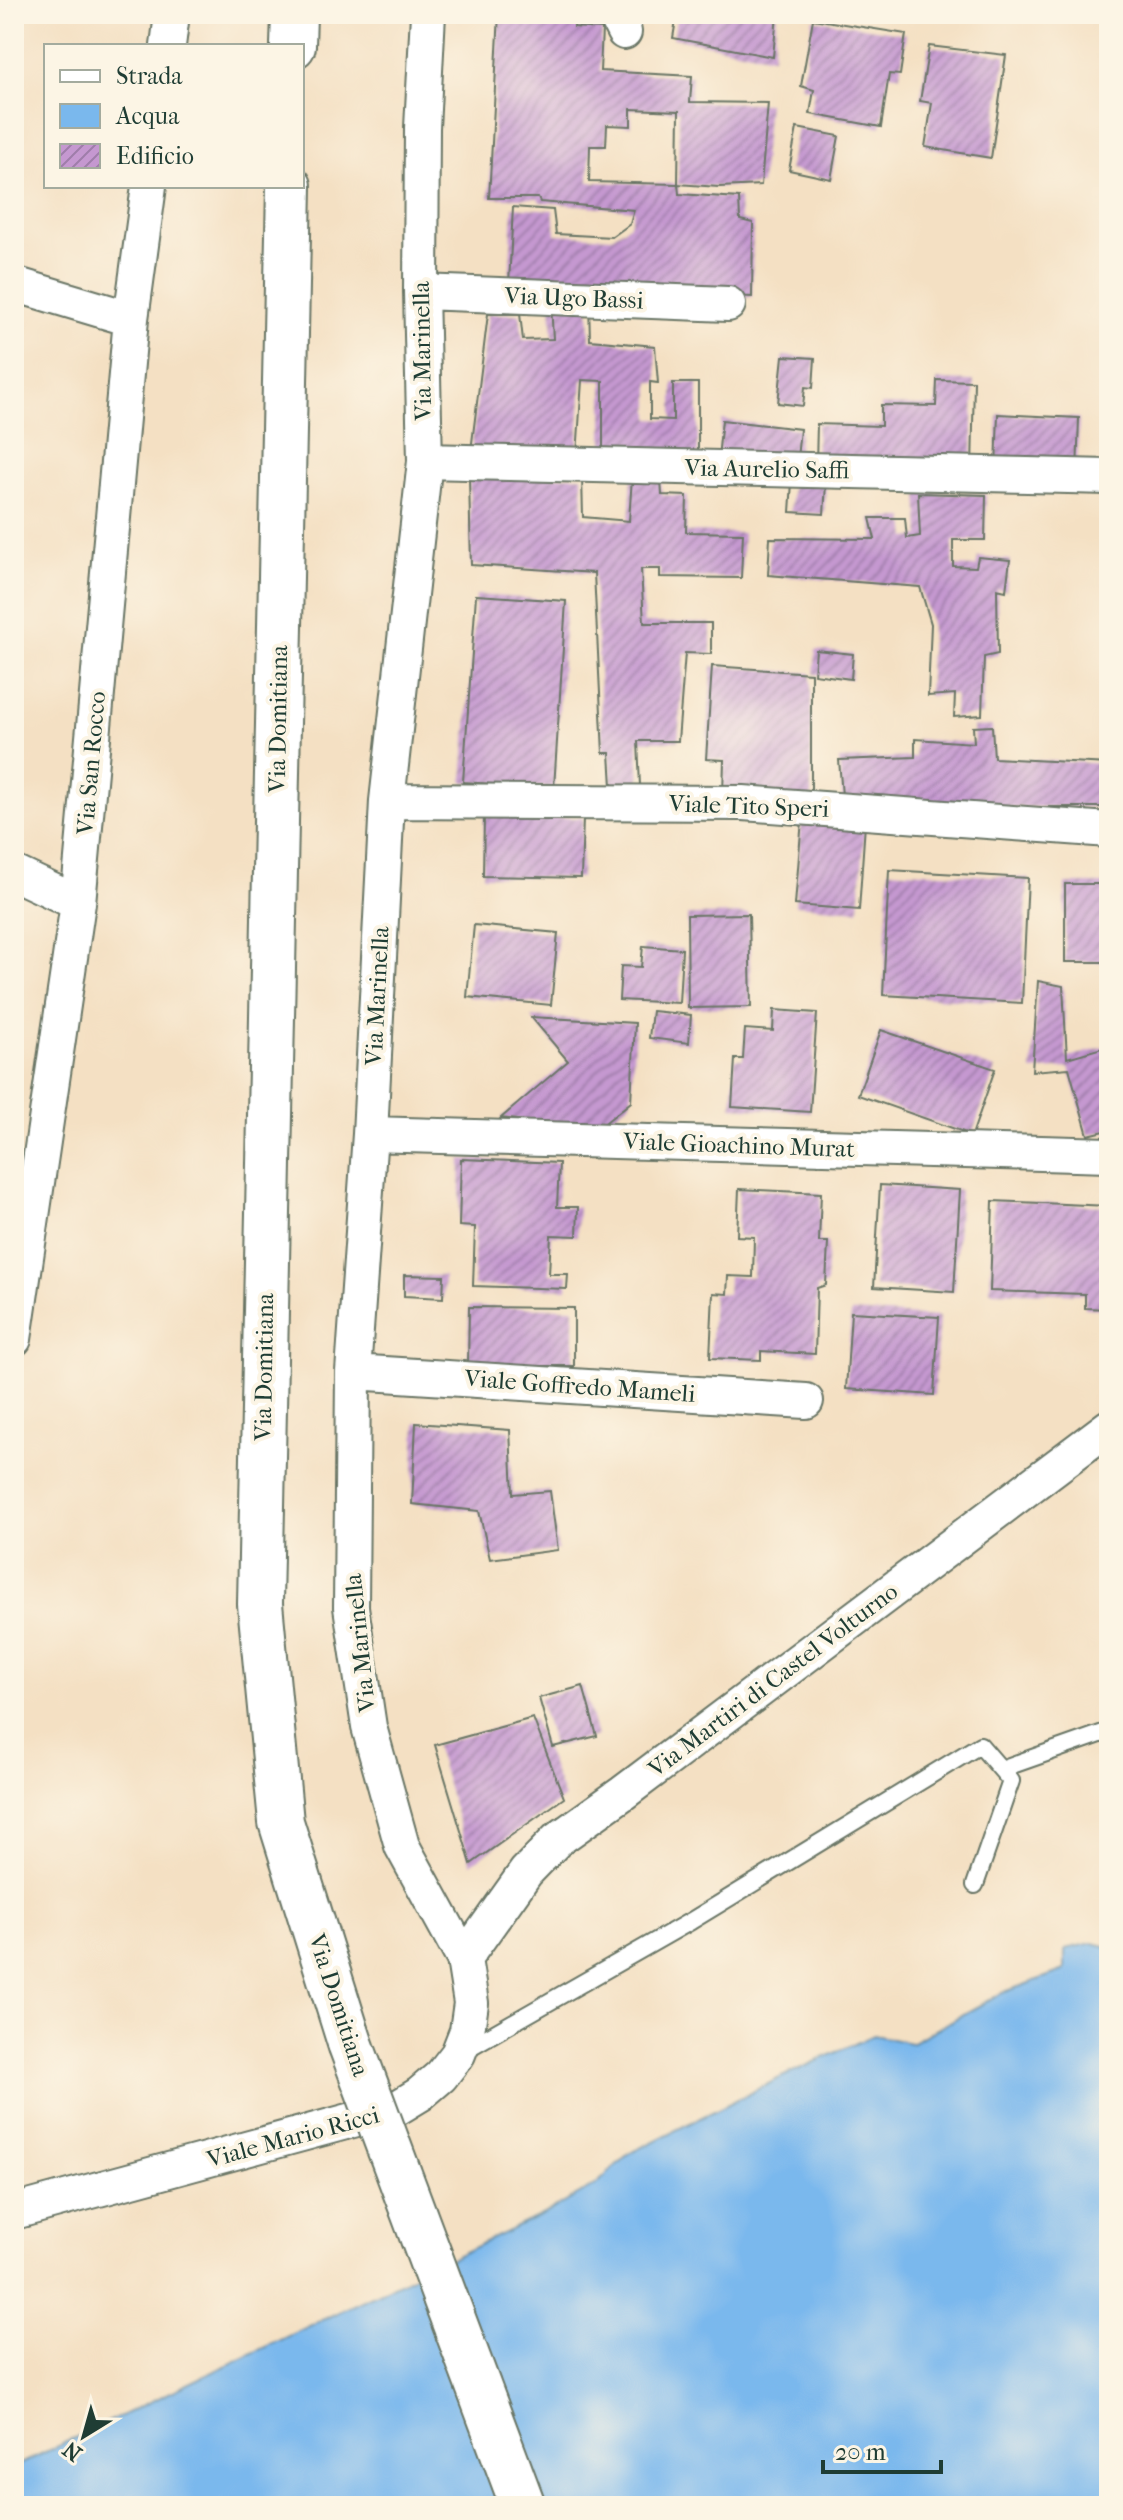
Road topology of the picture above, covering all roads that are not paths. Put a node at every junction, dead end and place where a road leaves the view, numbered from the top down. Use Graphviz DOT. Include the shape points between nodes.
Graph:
graph roads {
  1 [pos="172,14"];
  2 [pos="294,14"];
  3 [pos="428,14"];
  4 [pos="168,44"];
  5 [pos="293,44"];
  6 [pos="149,188"];
  7 [pos="289,188"];
  8 [pos="14,284"];
  9 [pos="421,292"];
  10 [pos="728,304"];
  11 [pos="131,319"];
  12 [pos="425,461"];
  13 [pos="1109,477"];
  14 [pos="387,801"];
  15 [pos="1109,830"];
  16 [pos="14,873"];
  17 [pos="78,903"];
  18 [pos="370,1134"];
  19 [pos="1109,1155"];
  20 [pos="14,1339"];
  21 [pos="353,1372"];
  22 [pos="806,1401"];
  23 [pos="1109,1427"];
  24 [pos="1109,1731"];
  25 [pos="1001,1769"];
  26 [pos="975,1885"];
  27 [pos="464,1959"];
  28 [pos="458,2054"];
  29 [pos="14,2212"];
  30 [pos="523,2506"];
  1 -- 4 [label="street"];
  2 -- 5 [label="street"];
  3 -- 9 [label="street, Via Marinella"];
  6 -- 11 [label="street, Via San Rocco"];
  7 -- 30 [label="street, Via Domitiana, bridge" via="260,1604 281,1822 350,2043"];
  8 -- 11 [label="street"];
  9 -- 10 [label="street, Via Ugo Bassi"];
  9 -- 12 [label="street, Via Marinella"];
  11 -- 17 [label="street, Via San Rocco"];
  12 -- 13 [label="street, Via Aurelio Saffi"];
  12 -- 14 [label="street, Via Marinella"];
  14 -- 15 [label="street, Viale Tito Speri" via="743,803"];
  14 -- 18 [label="street, Via Marinella"];
  16 -- 17 [label="street"];
  17 -- 20 [label="street, Via San Rocco"];
  18 -- 19 [label="street, Viale Gioachino Murat"];
  18 -- 21 [label="street, Via Marinella"];
  21 -- 22 [label="street, Viale Goffredo Mameli"];
  21 -- 27 [label="street, Via Marinella" via="351,1607 369,1727 402,1846"];
  23 -- 27 [label="street, Via Martiri di Castel Volturno" via="557,1840 518,1881"];
  24 -- 25 [label="lane"];
  25 -- 26 [label="lane" via="1011,1781"];
  25 -- 28 [label="lane" via="980,1745 691,1921"];
  27 -- 28 [label="street, Viale Mario Ricci" via="471,2003"];
  28 -- 29 [label="street, Viale Mario Ricci" via="441,2076 397,2108"];
}
